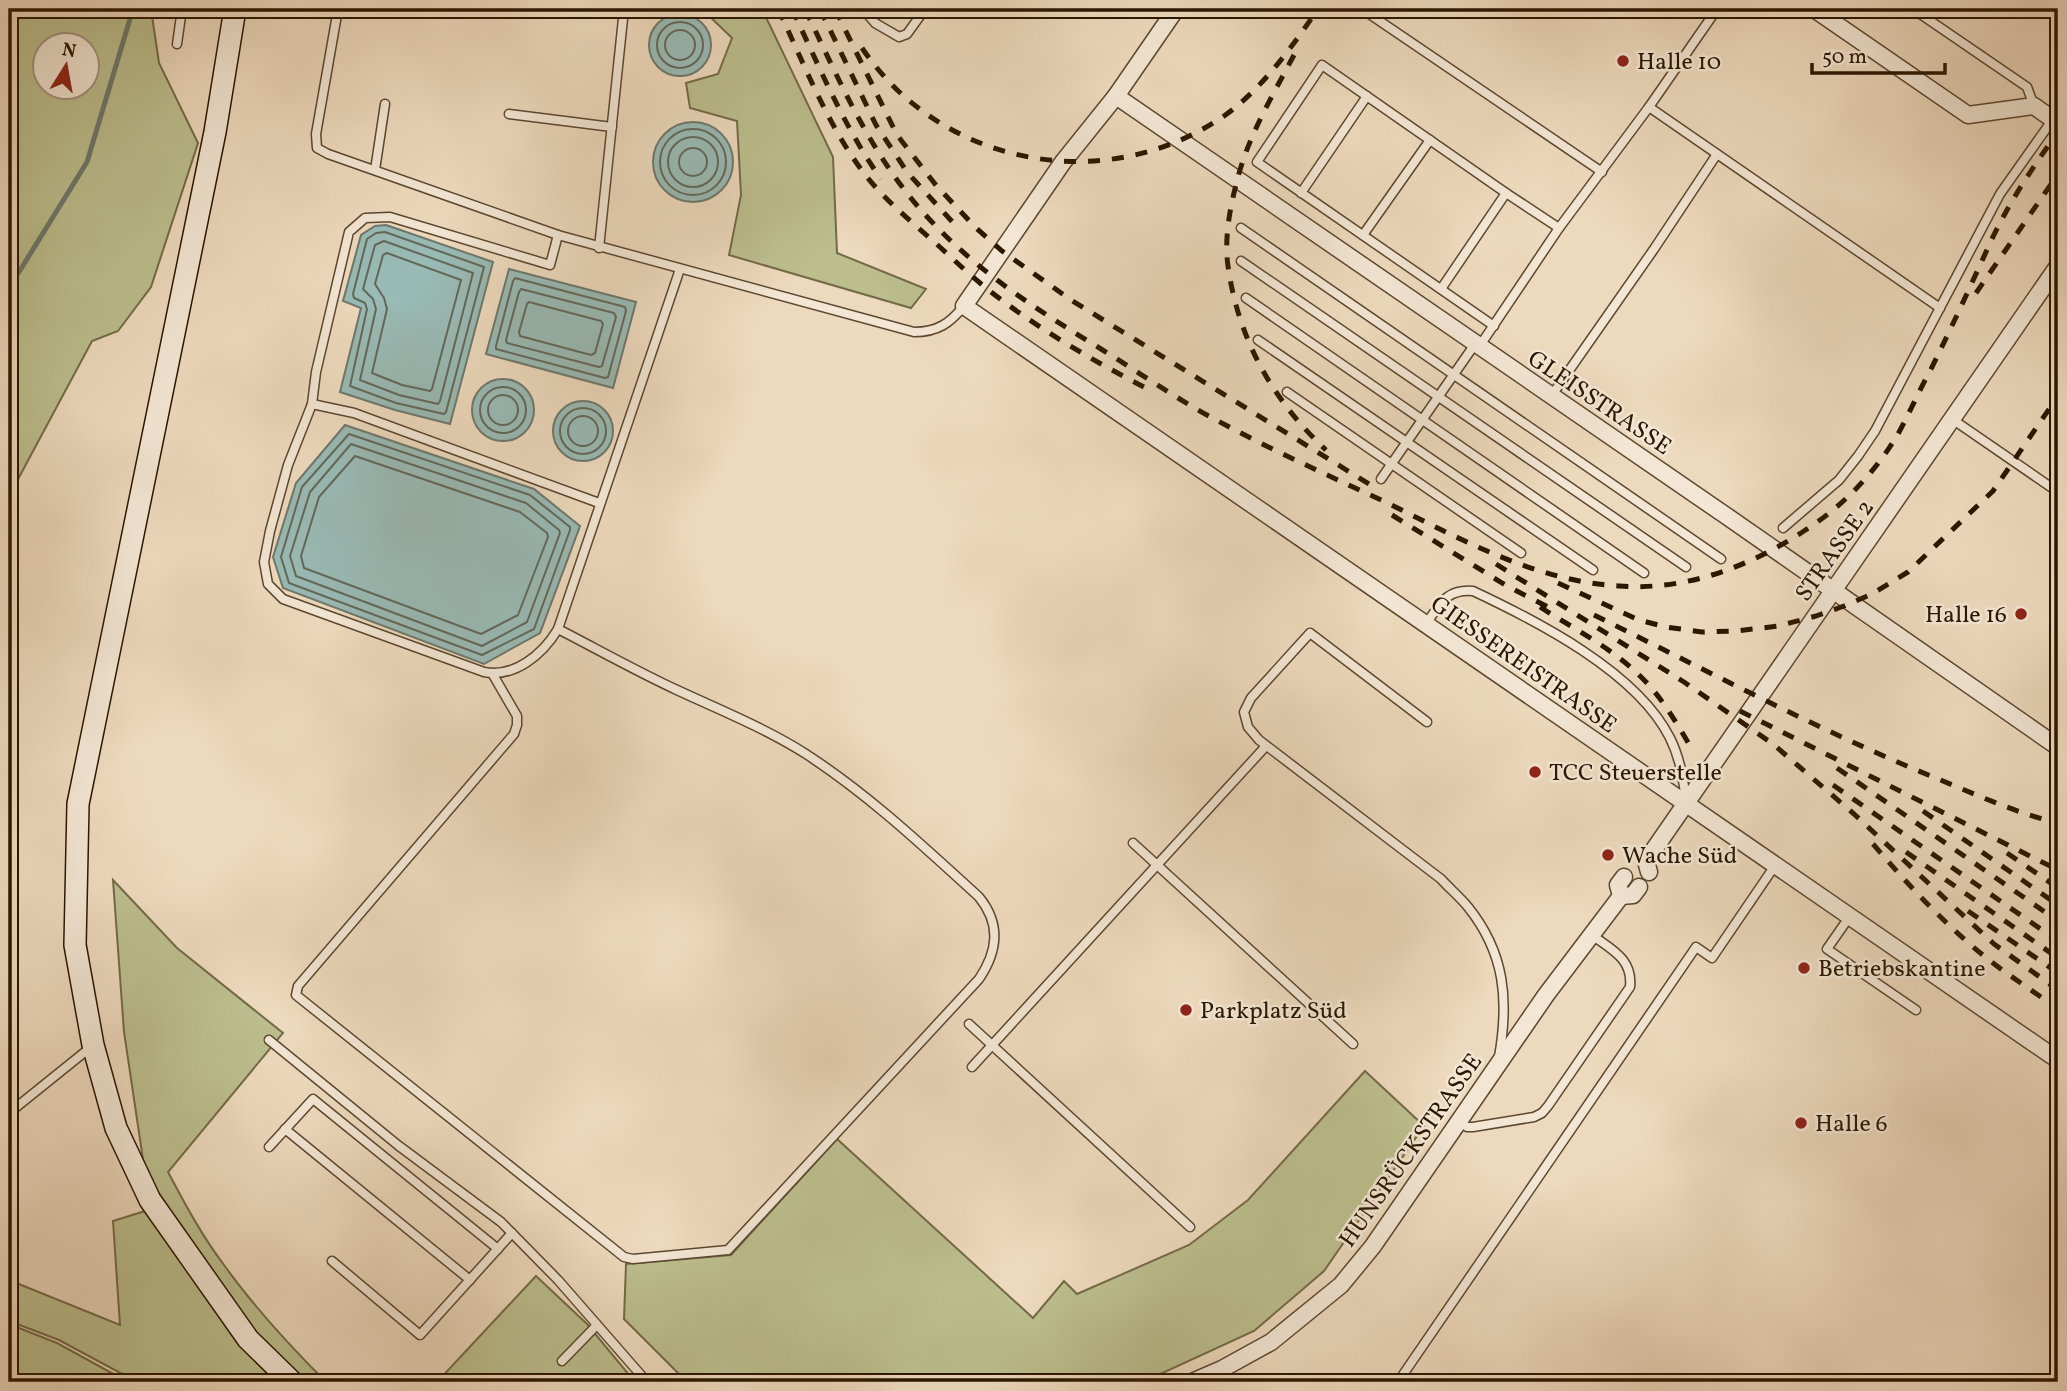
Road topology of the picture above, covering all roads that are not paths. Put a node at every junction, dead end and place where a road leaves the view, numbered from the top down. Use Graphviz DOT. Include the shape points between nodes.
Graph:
graph roads {
  1 [pos="182,9"];
  2 [pos="235,9"];
  3 [pos="338,9"];
  4 [pos="624,9"];
  5 [pos="863,9"];
  6 [pos="925,9"];
  7 [pos="1176,9"];
  8 [pos="1362,9"];
  9 [pos="1717,9"];
  10 [pos="1913,9"];
  11 [pos="1826,12"];
  12 [pos="177,44"];
  13 [pos="1116,96"];
  14 [pos="1367,96"];
  15 [pos="385,104"];
  16 [pos="2034,106"];
  17 [pos="1649,107"];
  18 [pos="509,114"];
  19 [pos="2055,121"];
  20 [pos="612,127"];
  21 [pos="1430,140"];
  22 [pos="1717,154"];
  23 [pos="375,170"];
  24 [pos="1602,172"];
  25 [pos="1301,193"];
  26 [pos="1506,193"];
  27 [pos="1241,228"];
  28 [pos="1559,228"];
  29 [pos="558,235"];
  30 [pos="1363,235"];
  31 [pos="599,248"];
  32 [pos="1241,261"];
  33 [pos="2058,266"];
  34 [pos="680,269"];
  35 [pos="1441,289"];
  36 [pos="1246,298"];
  37 [pos="964,306"];
  38 [pos="1940,307"];
  39 [pos="1494,326"];
  40 [pos="1258,340"];
  41 [pos="1477,346"];
  42 [pos="1454,375"];
  43 [pos="1287,392"];
  44 [pos="1552,396"];
  45 [pos="1438,397"];
  46 [pos="312,404"];
  47 [pos="1952,419"];
  48 [pos="1423,420"];
  49 [pos="1407,442"];
  50 [pos="1392,464"];
  51 [pos="1381,479"];
  52 [pos="2058,492"];
  53 [pos="599,503"];
  54 [pos="1783,528"];
  55 [pos="1521,553"];
  56 [pos="1721,559"];
  57 [pos="1686,567"];
  58 [pos="1593,570"];
  59 [pos="1644,573"];
  60 [pos="1833,591"];
  61 [pos="1426,624"];
  62 [pos="558,629"];
  63 [pos="492,673"];
  64 [pos="1427,722"];
  65 [pos="1266,746"];
  66 [pos="2058,747"];
  67 [pos="1686,803"];
  68 [pos="1133,844"];
  69 [pos="1776,864"];
  70 [pos="1157,865"];
  71 [pos="1643,865"];
  72 [pos="1624,877"];
  73 [pos="1639,887"];
  74 [pos="1621,896"];
  75 [pos="1850,916"];
  76 [pos="1592,935"];
  77 [pos="1916,1010"];
  78 [pos="969,1024"];
  79 [pos="269,1040"];
  80 [pos="1353,1044"];
  81 [pos="93,1045"];
  82 [pos="992,1046"];
  83 [pos="2058,1060"];
  84 [pos="1497,1064"];
  85 [pos="972,1067"];
  86 [pos="9,1113"];
  87 [pos="1458,1121"];
  88 [pos="285,1129"];
  89 [pos="269,1147"];
  90 [pos="1190,1227"];
  91 [pos="512,1233"];
  92 [pos="498,1249"];
  93 [pos="332,1261"];
  94 [pos="470,1280"];
  95 [pos="597,1325"];
  96 [pos="562,1361"];
  97 [pos="292,1382"];
  98 [pos="647,1382"];
  99 [pos="1192,1382"];
  100 [pos="1398,1382"];
  1 -- 12 [label="lane"];
  2 -- 81 [label="main road" via="215,132 78,804 75,945"];
  3 -- 23 [label="lane" via="317,148"];
  4 -- 20 [label="lane"];
  5 -- 6 [label="lane" via="874,23 899,37 907,34"];
  7 -- 13 [label="street"];
  8 -- 24 [label="lane"];
  9 -- 17 [label="lane"];
  10 -- 16 [label="lane" via="2027,87"];
  11 -- 16 [label="street" via="1968,115"];
  13 -- 37 [label="street" via="1063,162"];
  13 -- 41 [label="street, GLEISSTRASSE"];
  14 -- 21 [label="lane"];
  14 -- 25 [label="lane"];
  14 -- 25 [label="lane" via="1322,65 1257,162"];
  15 -- 23 [label="lane"];
  16 -- 19 [label="street"];
  17 -- 22 [label="lane"];
  17 -- 24 [label="lane"];
  18 -- 20 [label="lane"];
  19 -- 38 [label="lane" via="2000,194"];
  20 -- 31 [label="lane"];
  21 -- 26 [label="lane"];
  21 -- 30 [label="lane"];
  22 -- 38 [label="lane"];
  22 -- 44 [label="lane"];
  23 -- 29 [label="lane"];
  24 -- 28 [label="lane"];
  25 -- 30 [label="lane"];
  26 -- 28 [label="lane"];
  26 -- 35 [label="lane"];
  27 -- 42 [label="lane"];
  28 -- 39 [label="lane"];
  29 -- 31 [label="lane"];
  29 -- 46 [label="lane" via="550,265 390,217 365,218 349,232"];
  30 -- 35 [label="lane"];
  31 -- 34 [label="lane"];
  32 -- 45 [label="lane"];
  33 -- 47 [label="street, STRASSE 2"];
  34 -- 37 [label="lane" via="914,332 950,322"];
  34 -- 53 [label="lane"];
  35 -- 39 [label="lane"];
  36 -- 48 [label="lane"];
  37 -- 61 [label="street, GIESSEREISTRASSE"];
  38 -- 54 [label="lane" via="1858,456 1839,480"];
  39 -- 41 [label="lane"];
  40 -- 49 [label="lane"];
  41 -- 42 [label="lane"];
  41 -- 44 [label="street, GLEISSTRASSE"];
  42 -- 45 [label="lane"];
  42 -- 56 [label="lane"];
  43 -- 50 [label="lane"];
  44 -- 60 [label="street, GLEISSTRASSE"];
  45 -- 48 [label="lane"];
  45 -- 57 [label="lane"];
  46 -- 53 [label="lane" via="354,413"];
  46 -- 63 [label="lane" via="288,465 271,531 264,562 268,584 284,599"];
  47 -- 52 [label="lane"];
  47 -- 60 [label="street, STRASSE 2"];
  48 -- 49 [label="lane"];
  48 -- 59 [label="lane"];
  49 -- 50 [label="lane"];
  49 -- 58 [label="lane"];
  50 -- 51 [label="lane"];
  50 -- 55 [label="lane"];
  53 -- 62 [label="lane"];
  60 -- 66 [label="street, GLEISSTRASSE"];
  60 -- 67 [label="street, STRASSE 2"];
  61 -- 67 [label="street, GIESSEREISTRASSE"];
  61 -- 67 [label="lane" via="1452,593 1473,591 1565,640 1625,682 1648,706 1669,736 1682,768"];
  62 -- 63 [label="lane" via="540,653 503,673"];
  62 -- 63 [label="lane" via="745,720 852,785 979,897 993,919 993,951 978,979 728,1250 624,1257 296,995 298,986 514,734 517,716"];
  64 -- 65 [label="lane" via="1310,633 1258,689 1244,712 1248,727"];
  65 -- 70 [label="lane"];
  65 -- 84 [label="lane" via="1440,879 1467,906 1484,930 1502,977 1505,1002"];
  67 -- 69 [label="street, GIESSEREISTRASSE"];
  67 -- 71 [label="street, STRASSE 2"];
  68 -- 70 [label="lane"];
  69 -- 75 [label="street, GIESSEREISTRASSE"];
  69 -- 100 [label="lane" via="1712,958 1696,947"];
  70 -- 80 [label="lane"];
  70 -- 82 [label="lane"];
  72 -- 74 [label="street" via="1618,885"];
  73 -- 74 [label="street" via="1633,895"];
  74 -- 76 [label="street, HUNSRÜCKSTRASSE"];
  75 -- 77 [label="lane" via="1827,948"];
  75 -- 83 [label="street, GIESSEREISTRASSE"];
  76 -- 84 [label="street, HUNSRÜCKSTRASSE"];
  76 -- 87 [label="lane" via="1626,964 1630,987 1548,1106 1534,1117 1474,1127"];
  78 -- 82 [label="lane"];
  79 -- 91 [label="lane"];
  81 -- 86 [label="lane"];
  81 -- 97 [label="main road" via="116,1128 150,1200 248,1339"];
  82 -- 85 [label="lane"];
  82 -- 90 [label="lane"];
  84 -- 87 [label="street, HUNSRÜCKSTRASSE"];
  87 -- 99 [label="street, HUNSRÜCKSTRASSE" via="1341,1285 1270,1342"];
  88 -- 89 [label="lane"];
  88 -- 92 [label="lane" via="313,1099"];
  88 -- 94 [label="lane"];
  91 -- 92 [label="lane"];
  91 -- 95 [label="lane"];
  92 -- 94 [label="lane"];
  93 -- 94 [label="lane" via="420,1335"];
  95 -- 96 [label="lane"];
  95 -- 98 [label="lane"];
}
